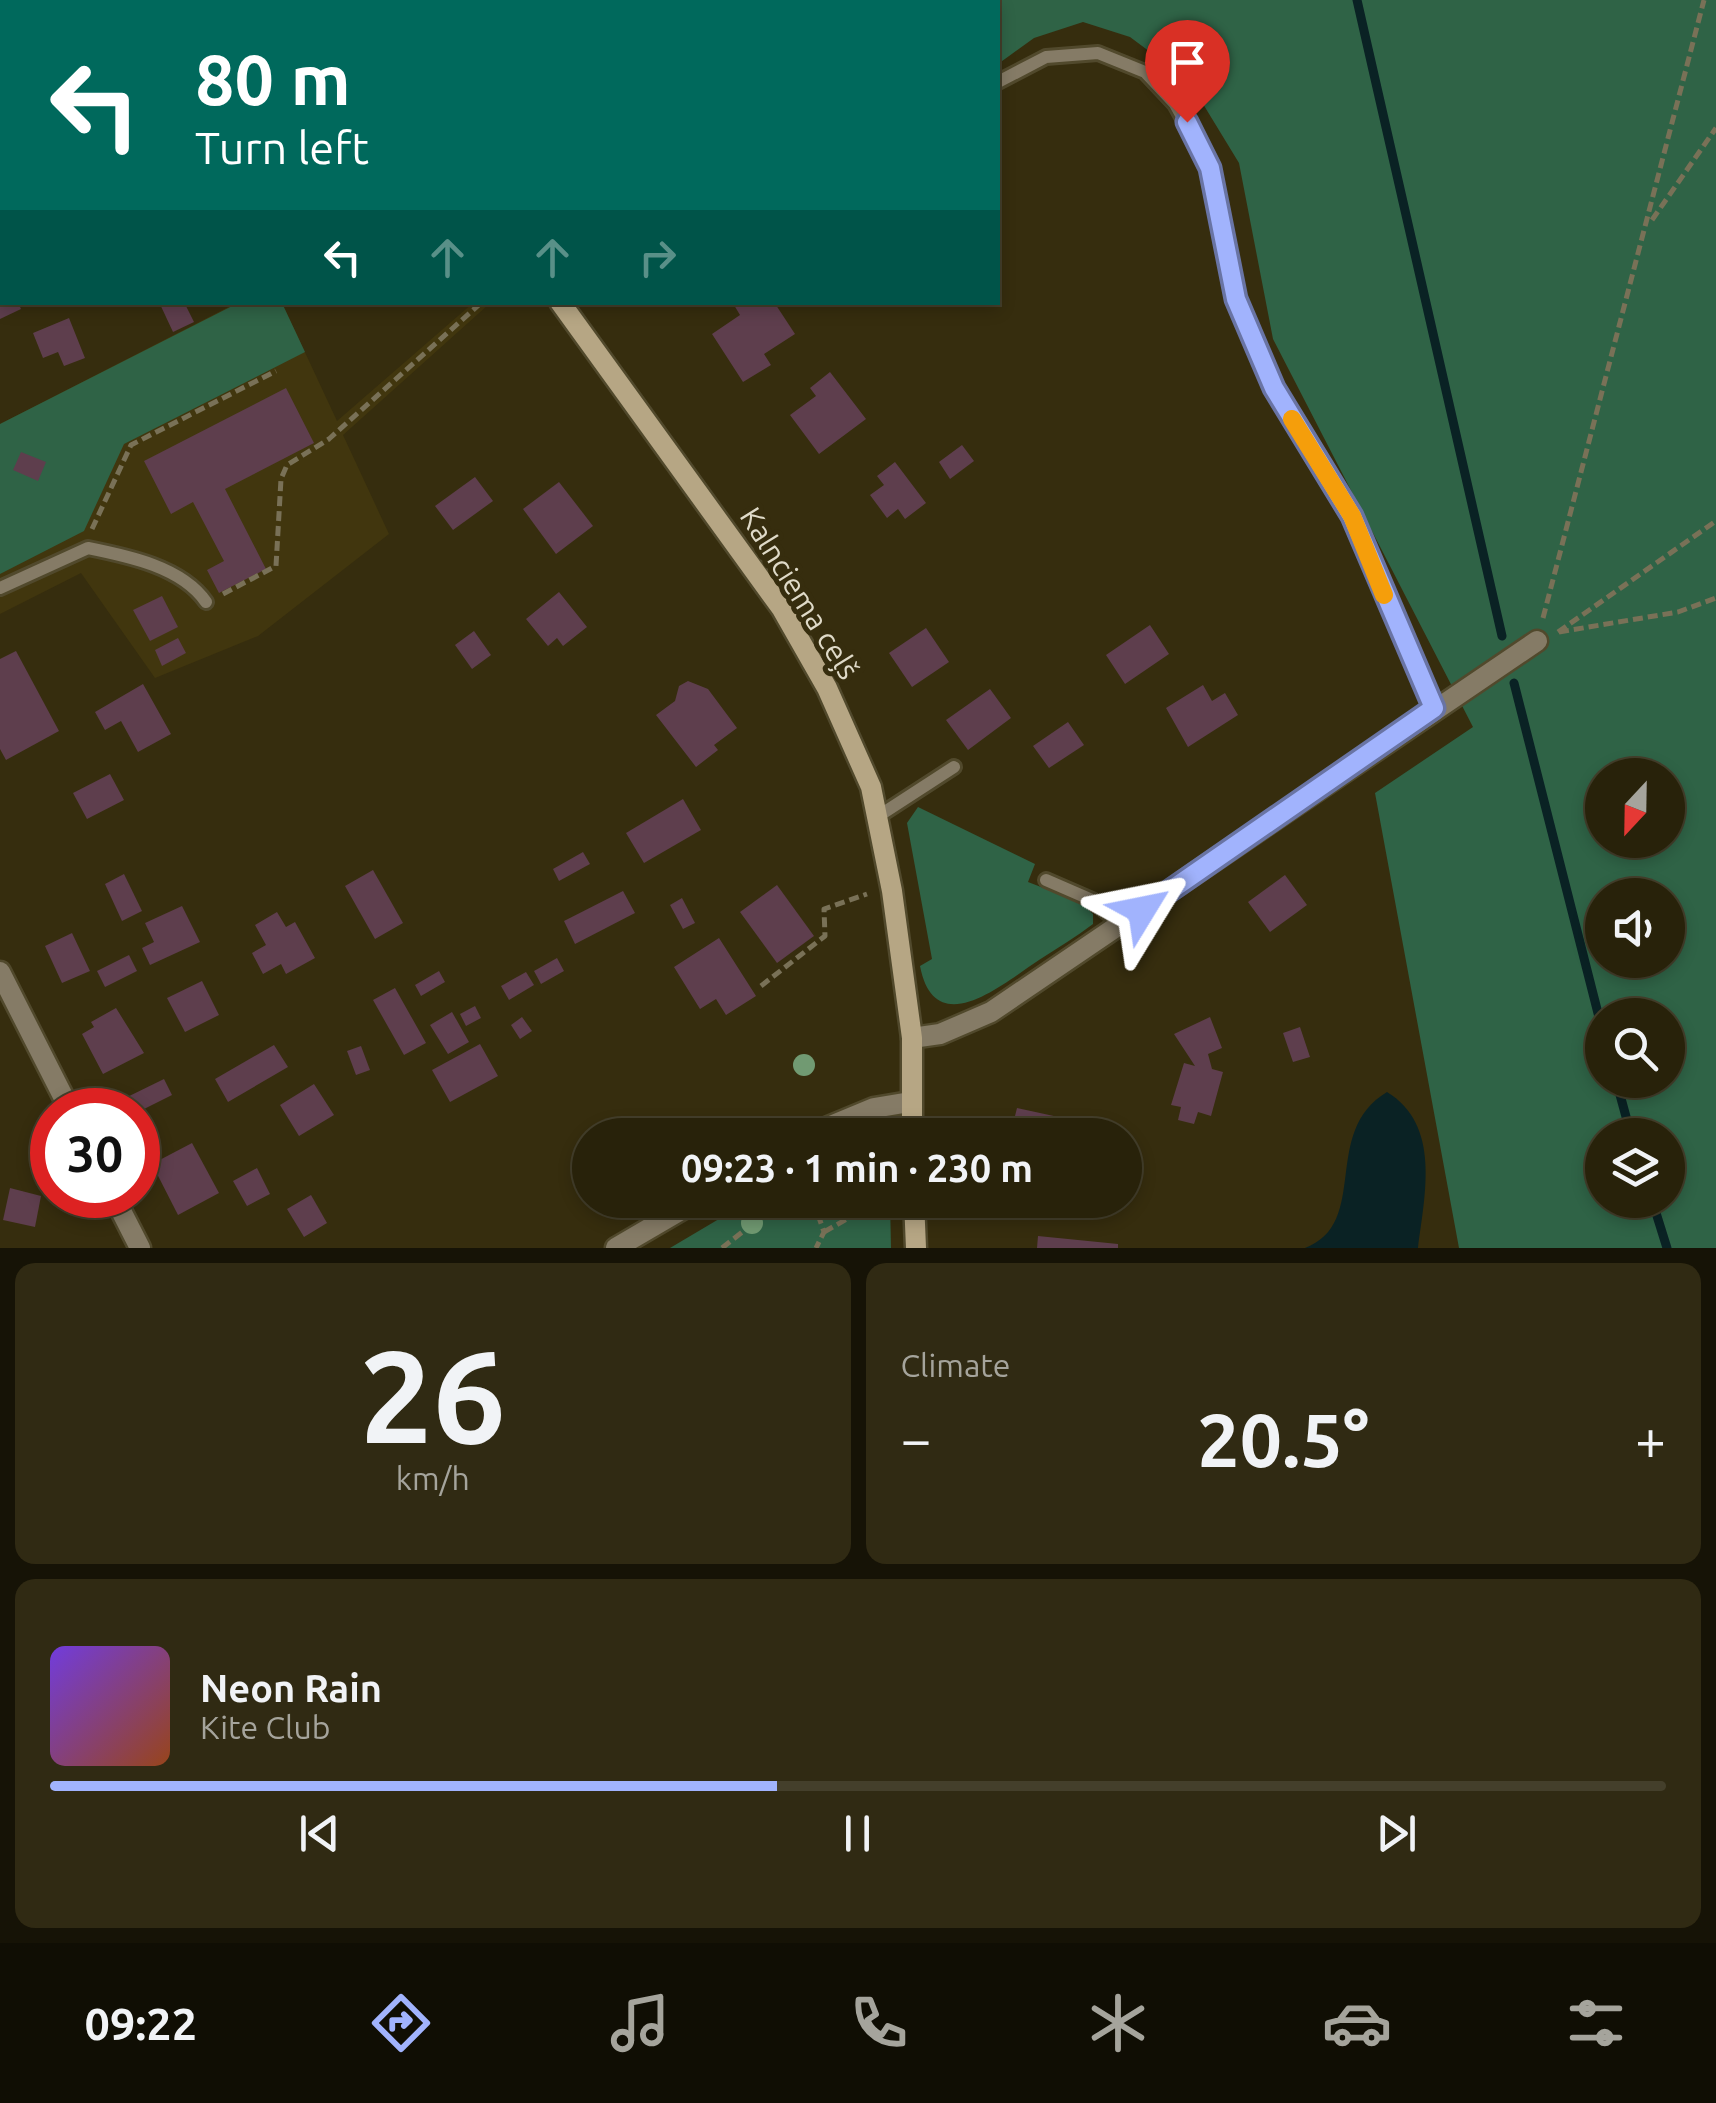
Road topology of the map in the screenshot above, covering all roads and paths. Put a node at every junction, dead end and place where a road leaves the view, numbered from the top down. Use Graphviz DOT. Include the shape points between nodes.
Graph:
graph roads {
  1 [pos="1704,0"];
  2 [pos="1000,81"];
  3 [pos="1716,128"];
  4 [pos="1648,224"];
  5 [pos="479,305"];
  6 [pos="562,305"];
  7 [pos="276,371"];
  8 [pos="1716,521"];
  9 [pos="82,550"];
  10 [pos="0,588"];
  11 [pos="1716,598"];
  12 [pos="206,602"];
  13 [pos="1547,637"];
  14 [pos="1434,708"];
  15 [pos="954,766"];
  16 [pos="877,817"];
  17 [pos="1046,880"];
  18 [pos="870,894"];
  19 [pos="1121,924"];
  20 [pos="0,972"];
  21 [pos="761,986"];
  22 [pos="912,1038"];
  23 [pos="59,1088"];
  24 [pos="910,1102"];
  25 [pos="850,1118"];
  26 [pos="911,1118"];
  27 [pos="125,1218"];
  28 [pos="667,1218"];
  29 [pos="763,1218"];
  30 [pos="819,1218"];
  31 [pos="848,1218"];
  32 [pos="915,1218"];
  33 [pos="824,1232"];
  34 [pos="140,1248"];
  35 [pos="616,1248"];
  36 [pos="722,1248"];
  37 [pos="816,1248"];
  38 [pos="916,1248"];
  1 -- 4 [label="path"];
  2 -- 14 [label="lane" via="1046,57 1098,53 1145,72 1176,104 1210,168 1236,299 1274,388 1352,516"];
  3 -- 4 [label="path"];
  4 -- 13 [label="path"];
  5 -- 12 [label="path" via="329,439 287,465 276,566"];
  6 -- 16 [label="main road, Kalnciema ceļš" via="782,609 827,688"];
  7 -- 9 [label="path" via="131,445"];
  8 -- 13 [label="path"];
  9 -- 10 [label="lane"];
  9 -- 12 [label="lane" via="154,566 195,586"];
  11 -- 13 [label="path" via="1678,612"];
  13 -- 14 [label="street"];
  14 -- 19 [label="street"];
  15 -- 16 [label="lane"];
  16 -- 22 [label="main road, Kalnciema ceļš"];
  17 -- 19 [label="lane" via="1092,900"];
  18 -- 21 [label="path" via="824,909 825,936"];
  19 -- 22 [label="street" via="990,1012 940,1034"];
  20 -- 23 [label="street"];
  22 -- 24 [label="main road, Kalnciema ceļš"];
  24 -- 25 [label="street"];
  24 -- 26 [label="main road, Kalnciema ceļš"];
  27 -- 34 [label="street"];
  28 -- 35 [label="street"];
  29 -- 36 [label="path"];
  30 -- 33 [label="path"];
  31 -- 33 [label="path"];
  32 -- 38 [label="main road"];
  33 -- 37 [label="path"];
}
